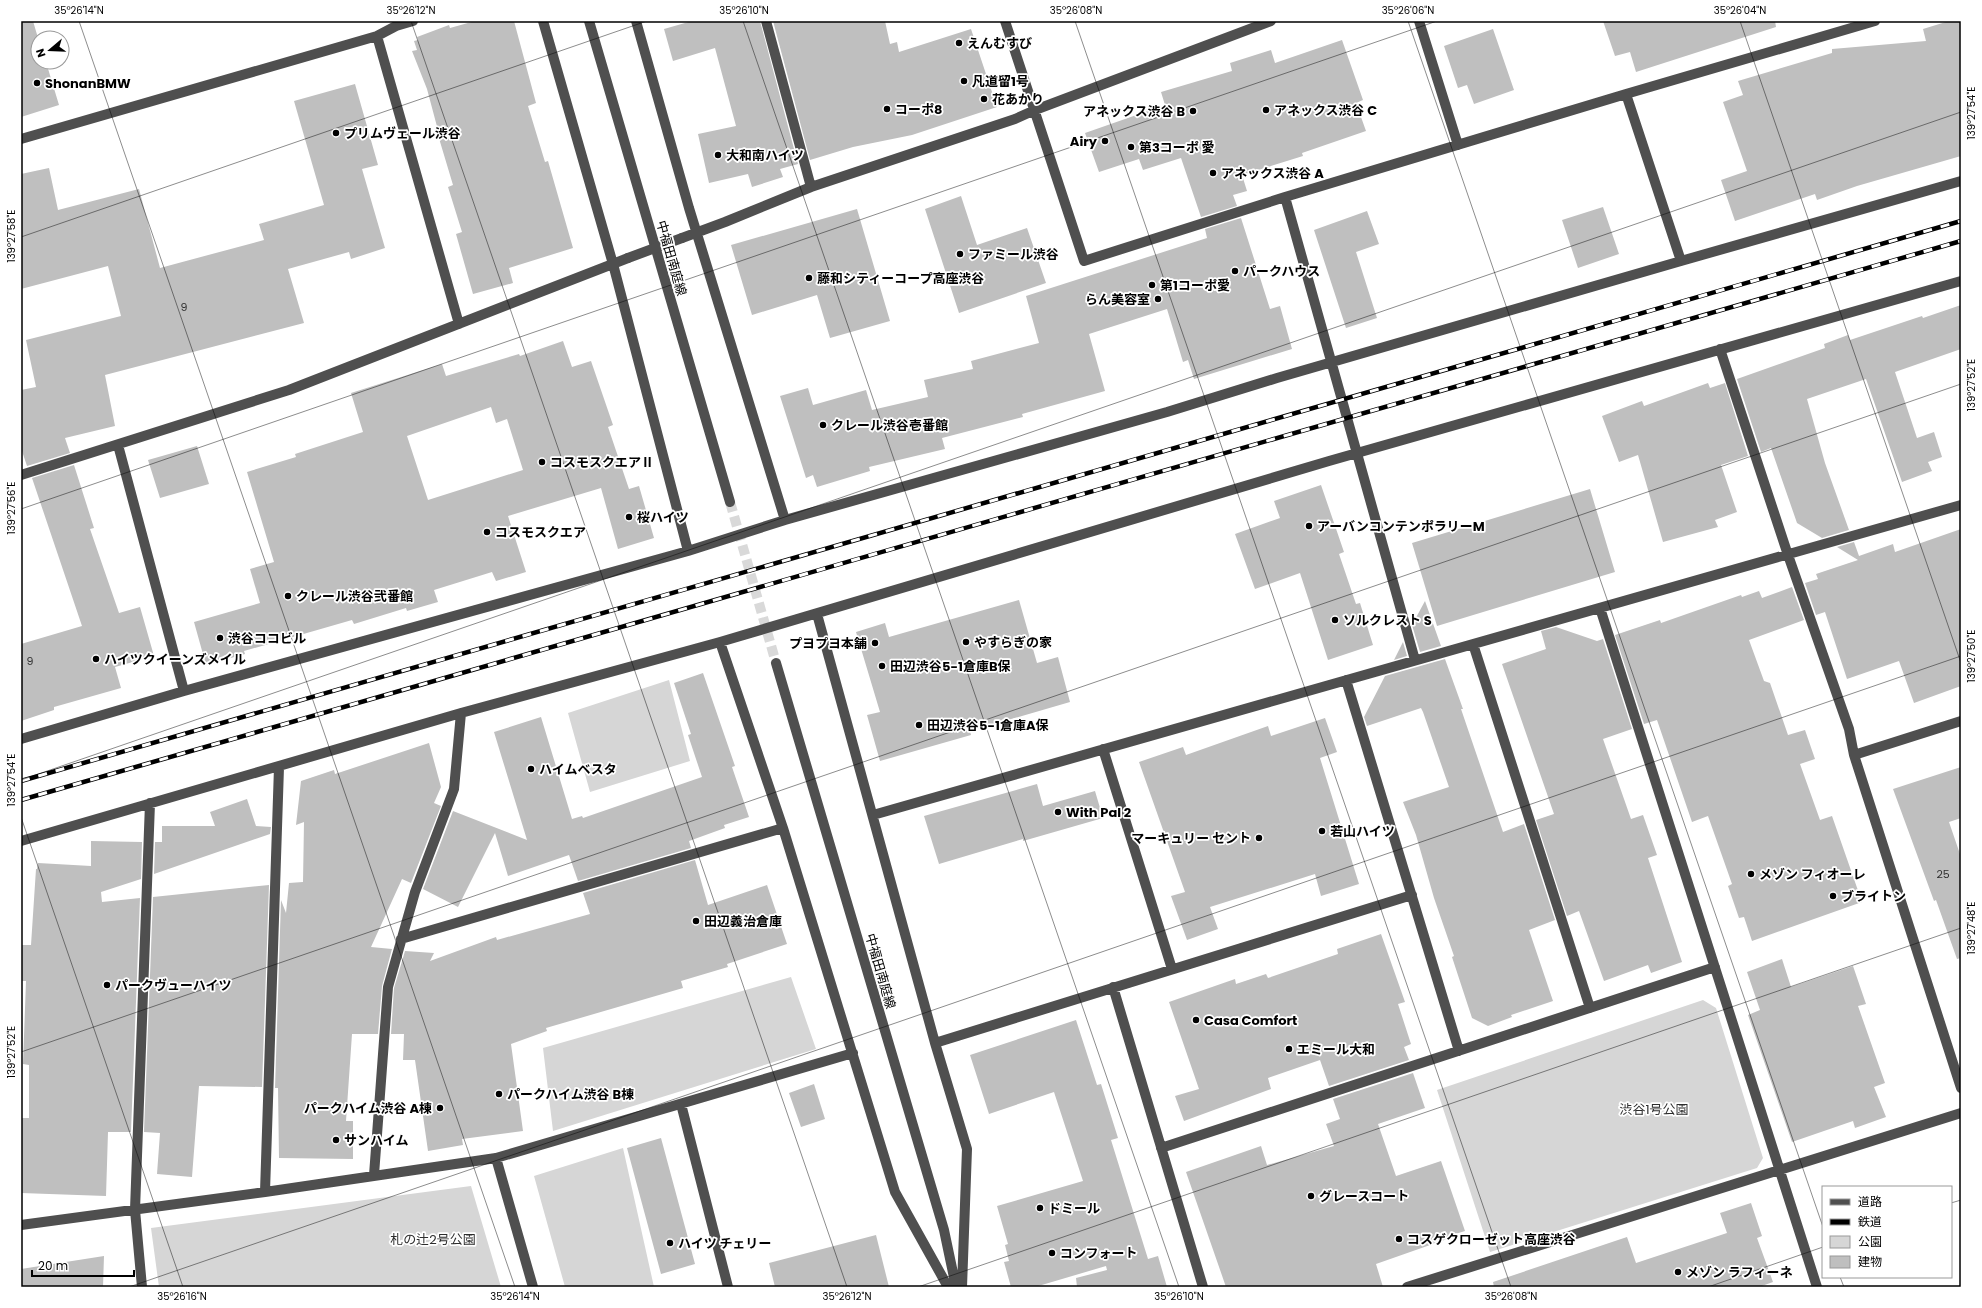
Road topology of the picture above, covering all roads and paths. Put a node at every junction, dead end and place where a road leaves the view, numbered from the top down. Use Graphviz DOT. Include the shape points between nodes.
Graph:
graph roads {
  1 [pos="413,21"];
  2 [pos="544,21"];
  3 [pos="589,21"];
  4 [pos="636,21"];
  5 [pos="766,21"];
  6 [pos="1005,21"];
  7 [pos="1271,21"];
  8 [pos="1419,21"];
  9 [pos="1875,21"];
  10 [pos="377,36"];
  11 [pos="1626,94"];
  12 [pos="1035,110"];
  13 [pos="21,138"];
  14 [pos="1458,145"];
  15 [pos="1961,181"];
  16 [pos="811,187"];
  17 [pos="1285,197"];
  18 [pos="697,232"];
  19 [pos="1681,261"];
  20 [pos="614,264"];
  21 [pos="1961,281"];
  22 [pos="459,324"];
  23 [pos="1720,348"];
  24 [pos="1331,363"];
  25 [pos="118,445"];
  26 [pos="1357,453"];
  27 [pos="21,476"];
  28 [pos="730,502"];
  29 [pos="1961,505"];
  30 [pos="785,520"];
  31 [pos="688,551"];
  32 [pos="1788,555"];
  33 [pos="1600,608"];
  34 [pos="817,614"];
  35 [pos="720,642"];
  36 [pos="1473,644"];
  37 [pos="1415,660"];
  38 [pos="776,663"];
  39 [pos="1346,680"];
  40 [pos="184,691"];
  41 [pos="461,713"];
  42 [pos="1961,721"];
  43 [pos="21,739"];
  44 [pos="1103,749"];
  45 [pos="1854,755"];
  46 [pos="279,767"];
  47 [pos="150,803"];
  48 [pos="872,815"];
  49 [pos="783,828"];
  50 [pos="21,841"];
  51 [pos="1412,895"];
  52 [pos="401,939"];
  53 [pos="1715,967"];
  54 [pos="1172,969"];
  55 [pos="1113,987"];
  56 [pos="1590,1008"];
  57 [pos="935,1043"];
  58 [pos="1459,1051"];
  59 [pos="853,1053"];
  60 [pos="1961,1088"];
  61 [pos="681,1104"];
  62 [pos="1961,1113"];
  63 [pos="1161,1148"];
  64 [pos="496,1158"];
  65 [pos="1780,1170"];
  66 [pos="374,1176"];
  67 [pos="265,1192"];
  68 [pos="134,1210"];
  69 [pos="21,1225"];
  70 [pos="142,1287"];
  71 [pos="533,1287"];
  72 [pos="728,1287"];
  73 [pos="948,1287"];
  74 [pos="956,1287"];
  75 [pos="962,1287"];
  76 [pos="1203,1287"];
  77 [pos="1407,1287"];
  78 [pos="1818,1287"];
  1 -- 10 [label="street"];
  2 -- 20 [label="street"];
  3 -- 28 [label="street, 中福田南庭線"];
  4 -- 18 [label="street"];
  5 -- 16 [label="street"];
  6 -- 12 [label="street"];
  7 -- 12 [label="street"];
  8 -- 14 [label="street"];
  9 -- 11 [label="street"];
  10 -- 13 [label="street"];
  10 -- 22 [label="street"];
  11 -- 14 [label="street"];
  11 -- 19 [label="street"];
  12 -- 16 [label="street" via="1015,120"];
  12 -- 17 [label="street" via="1084,261"];
  14 -- 17 [label="street"];
  15 -- 19 [label="street"];
  16 -- 18 [label="street"];
  17 -- 24 [label="street"];
  18 -- 20 [label="street, bridge"];
  18 -- 30 [label="street"];
  19 -- 24 [label="street"];
  20 -- 22 [label="street"];
  20 -- 31 [label="street"];
  21 -- 23 [label="street"];
  22 -- 25 [label="street" via="289,390"];
  23 -- 26 [label="street"];
  23 -- 32 [label="street"];
  24 -- 26 [label="street"];
  24 -- 30 [label="street"];
  25 -- 27 [label="street"];
  25 -- 40 [label="street"];
  26 -- 34 [label="street"];
  26 -- 37 [label="street"];
  29 -- 32 [label="street"];
  30 -- 31 [label="street"];
  31 -- 40 [label="street"];
  32 -- 33 [label="street"];
  32 -- 45 [label="street" via="1849,729"];
  33 -- 36 [label="street"];
  33 -- 53 [label="street"];
  34 -- 35 [label="street"];
  34 -- 48 [label="street"];
  35 -- 41 [label="street"];
  35 -- 49 [label="street"];
  36 -- 37 [label="street"];
  36 -- 56 [label="street"];
  37 -- 39 [label="street"];
  38 -- 74 [label="street, 中福田南庭線" via="944,1230"];
  39 -- 44 [label="street"];
  39 -- 51 [label="street"];
  40 -- 43 [label="street"];
  41 -- 46 [label="street"];
  41 -- 52 [label="street" via="454,789 415,892"];
  42 -- 45 [label="street"];
  44 -- 48 [label="street"];
  44 -- 54 [label="street"];
  45 -- 60 [label="street"];
  46 -- 47 [label="street"];
  46 -- 67 [label="street"];
  47 -- 50 [label="street"];
  47 -- 68 [label="street"];
  48 -- 57 [label="street"];
  49 -- 52 [label="street"];
  49 -- 59 [label="street"];
  51 -- 54 [label="street"];
  51 -- 58 [label="street"];
  52 -- 66 [label="street" via="388,987"];
  53 -- 56 [label="street"];
  53 -- 65 [label="street"];
  54 -- 55 [label="street"];
  55 -- 57 [label="street"];
  55 -- 63 [label="street"];
  56 -- 58 [label="street"];
  57 -- 75 [label="street" via="967,1149"];
  58 -- 63 [label="street"];
  59 -- 61 [label="street"];
  59 -- 73 [label="street" via="895,1192"];
  61 -- 64 [label="street"];
  61 -- 72 [label="street"];
  62 -- 65 [label="street"];
  63 -- 76 [label="street"];
  64 -- 66 [label="street"];
  64 -- 71 [label="street"];
  65 -- 77 [label="street"];
  65 -- 78 [label="street"];
  66 -- 67 [label="street"];
  67 -- 68 [label="street"];
  68 -- 69 [label="street"];
  68 -- 70 [label="street"];
}
